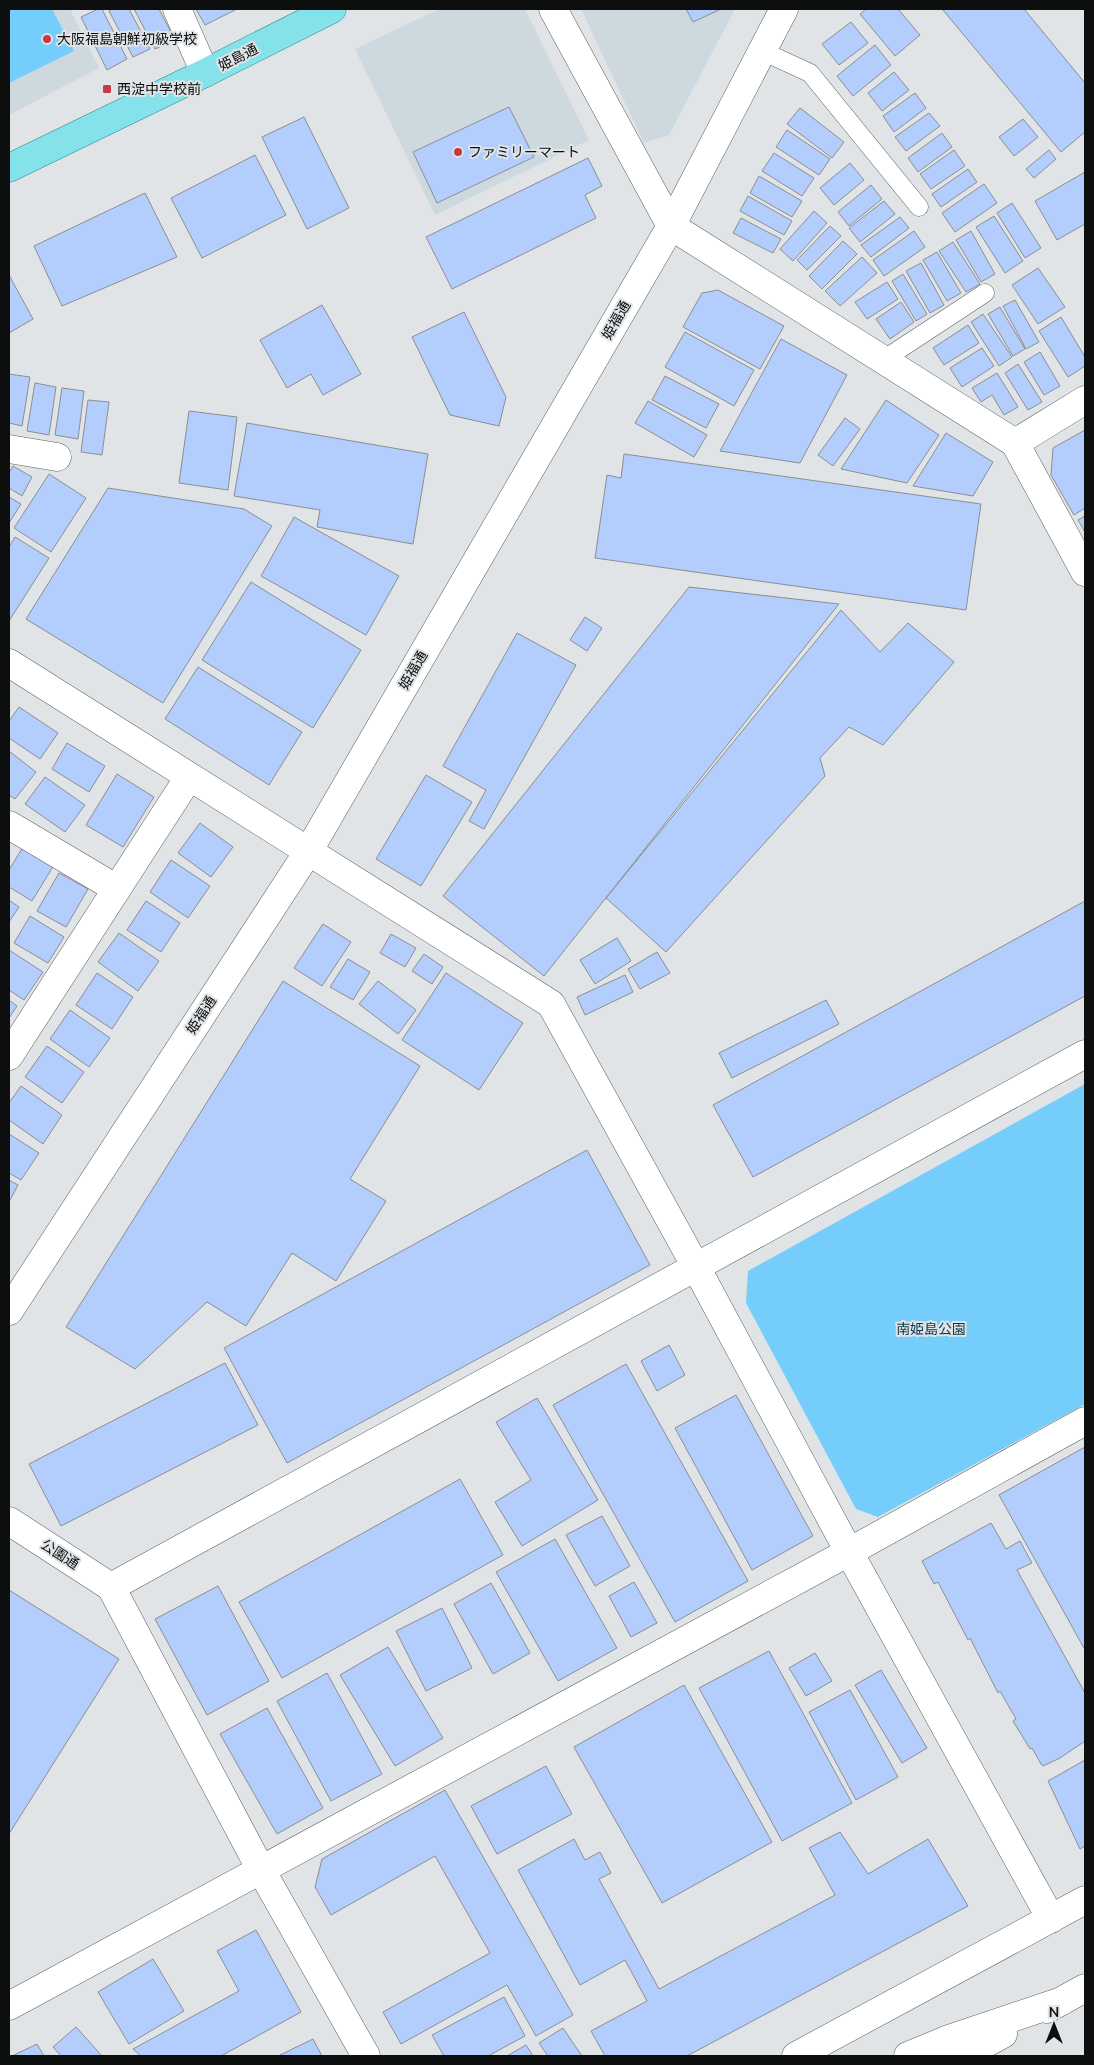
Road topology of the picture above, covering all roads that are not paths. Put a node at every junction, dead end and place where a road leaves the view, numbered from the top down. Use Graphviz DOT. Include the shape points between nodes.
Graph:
graph roads {
  1 [pos="177,9"];
  2 [pos="332,9"];
  3 [pos="553,9"];
  4 [pos="784,9"];
  5 [pos="762,51"];
  6 [pos="205,73"];
  7 [pos="9,168"];
  8 [pos="919,207"];
  9 [pos="670,226"];
  10 [pos="985,294"];
  11 [pos="883,360"];
  12 [pos="1085,400"];
  13 [pos="1015,444"];
  14 [pos="9,449"];
  15 [pos="57,457"];
  16 [pos="1085,572"];
  17 [pos="9,663"];
  18 [pos="189,777"];
  19 [pos="9,825"];
  20 [pos="308,852"];
  21 [pos="117,888"];
  22 [pos="1085,1054"];
  23 [pos="9,1056"];
  24 [pos="696,1266"];
  25 [pos="9,1311"];
  26 [pos="1085,1421"];
  27 [pos="9,1521"];
  28 [pos="849,1552"];
  29 [pos="111,1587"];
  30 [pos="261,1870"];
  31 [pos="1085,1900"];
  32 [pos="1051,1919"];
  33 [pos="1074,1995"];
  34 [pos="9,2006"];
  35 [pos="366,2056"];
  36 [pos="796,2056"];
  37 [pos="908,2056"];
  38 [pos="962,2056"];
  1 -- 6 [label="street"];
  2 -- 6 [label="main road, 姫島通"];
  3 -- 9 [label="street"];
  4 -- 5 [label="street, 姫福通"];
  5 -- 8 [label="lane" via="810,73"];
  5 -- 9 [label="street, 姫福通"];
  6 -- 7 [label="main road, 姫島通"];
  9 -- 11 [label="street"];
  9 -- 20 [label="street, 姫福通"];
  10 -- 11 [label="lane"];
  11 -- 13 [label="street"];
  12 -- 13 [label="street"];
  13 -- 16 [label="street"];
  14 -- 15 [label="street"];
  17 -- 18 [label="street"];
  18 -- 20 [label="street"];
  18 -- 21 [label="street"];
  19 -- 21 [label="street"];
  20 -- 24 [label="street" via="551,1004"];
  20 -- 25 [label="street, 姫福通"];
  21 -- 23 [label="street"];
  22 -- 24 [label="street"];
  24 -- 28 [label="street"];
  24 -- 29 [label="street"];
  26 -- 28 [label="street"];
  27 -- 29 [label="street, 公園通"];
  28 -- 30 [label="street"];
  28 -- 32 [label="street"];
  29 -- 30 [label="street"];
  30 -- 34 [label="street"];
  30 -- 35 [label="street"];
  31 -- 32 [label="street"];
  32 -- 36 [label="street"];
  33 -- 37 [label="street"];
  33 -- 38 [label="street"];
}
